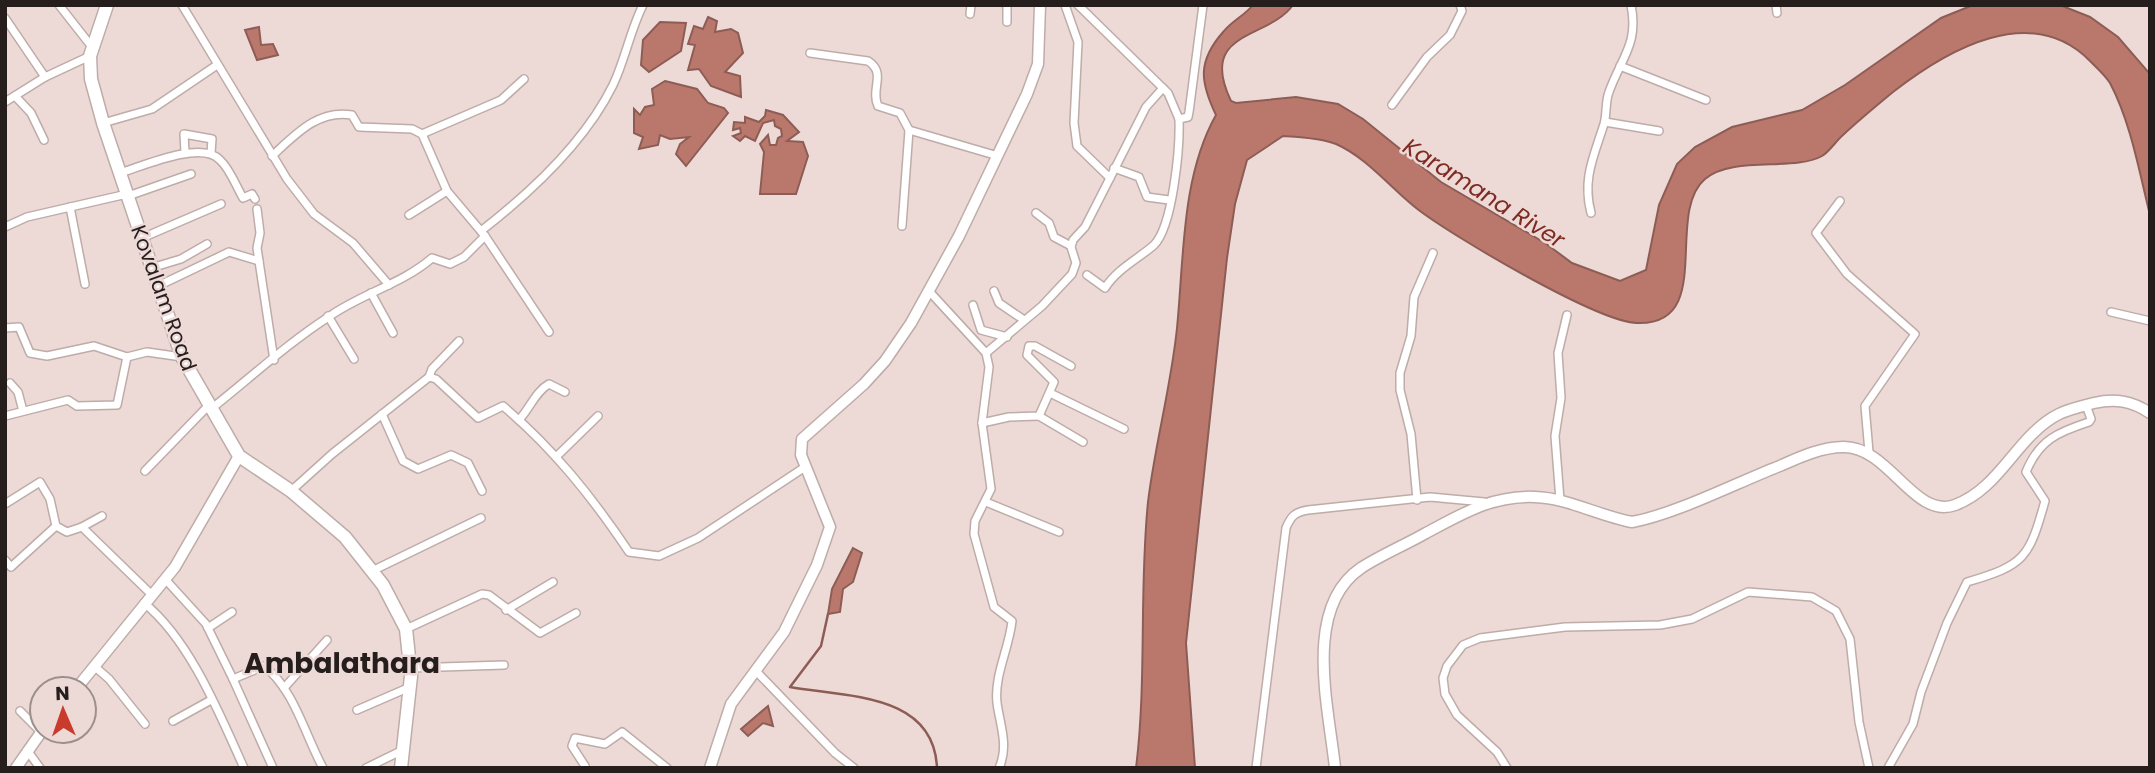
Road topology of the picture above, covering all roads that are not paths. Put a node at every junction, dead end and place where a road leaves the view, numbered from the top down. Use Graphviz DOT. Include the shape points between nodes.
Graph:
graph roads {
  1 [pos="59,5"];
  2 [pos="107,5"];
  3 [pos="643,5"];
  4 [pos="1007,5"];
  5 [pos="1040,5"];
  6 [pos="1065,5"];
  7 [pos="1078,5"];
  8 [pos="1203,5"];
  9 [pos="1460,5"];
  10 [pos="1631,5"];
  11 [pos="186,6"];
  12 [pos="5,18"];
  13 [pos="1007,22"];
  14 [pos="92,52"];
  15 [pos="810,53"];
  16 [pos="218,65"];
  17 [pos="1620,66"];
  18 [pos="45,77"];
  19 [pos="524,79"];
  20 [pos="1163,88"];
  21 [pos="15,96"];
  22 [pos="1706,100"];
  23 [pos="5,102"];
  24 [pos="1392,105"];
  25 [pos="1179,119"];
  26 [pos="1605,122"];
  27 [pos="103,123"];
  28 [pos="909,130"];
  29 [pos="1659,131"];
  30 [pos="422,134"];
  31 [pos="44,140"];
  32 [pos="186,152"];
  33 [pos="211,153"];
  34 [pos="272,156"];
  35 [pos="998,156"];
  36 [pos="1114,168"];
  37 [pos="120,173"];
  38 [pos="191,174"];
  39 [pos="1110,178"];
  40 [pos="447,191"];
  41 [pos="127,195"];
  42 [pos="255,199"];
  43 [pos="1169,200"];
  44 [pos="1840,201"];
  45 [pos="221,204"];
  46 [pos="69,207"];
  47 [pos="257,209"];
  48 [pos="1591,213"];
  49 [pos="1036,214"];
  50 [pos="409,215"];
  51 [pos="6,224"];
  52 [pos="902,226"];
  53 [pos="483,233"];
  54 [pos="142,239"];
  55 [pos="207,244"];
  56 [pos="1071,246"];
  57 [pos="1433,253"];
  58 [pos="258,261"];
  59 [pos="151,268"];
  60 [pos="1087,275"];
  61 [pos="85,284"];
  62 [pos="389,285"];
  63 [pos="158,286"];
  64 [pos="928,290"];
  65 [pos="994,291"];
  66 [pos="371,293"];
  67 [pos="973,305"];
  68 [pos="2111,312"];
  69 [pos="1567,315"];
  70 [pos="328,316"];
  71 [pos="1024,320"];
  72 [pos="2150,321"];
  73 [pos="5,328"];
  74 [pos="549,332"];
  75 [pos="393,333"];
  76 [pos="1007,337"];
  77 [pos="459,341"];
  78 [pos="986,353"];
  79 [pos="127,357"];
  80 [pos="182,357"];
  81 [pos="354,359"];
  82 [pos="274,360"];
  83 [pos="1071,366"];
  84 [pos="429,377"];
  85 [pos="10,383"];
  86 [pos="565,392"];
  87 [pos="1050,393"];
  88 [pos="2086,405"];
  89 [pos="209,408"];
  90 [pos="23,411"];
  91 [pos="2150,413"];
  92 [pos="382,414"];
  93 [pos="5,416"];
  94 [pos="598,416"];
  95 [pos="1039,416"];
  96 [pos="519,420"];
  97 [pos="982,423"];
  98 [pos="1124,429"];
  99 [pos="1083,442"];
  100 [pos="1869,452"];
  101 [pos="239,456"];
  102 [pos="556,457"];
  103 [pos="806,467"];
  104 [pos="145,471"];
  105 [pos="291,491"];
  106 [pos="482,491"];
  107 [pos="1417,500"];
  108 [pos="1560,500"];
  109 [pos="986,502"];
  110 [pos="1484,502"];
  111 [pos="5,504"];
  112 [pos="102,516"];
  113 [pos="481,518"];
  114 [pos="56,526"];
  115 [pos="82,527"];
  116 [pos="1059,531"];
  117 [pos="5,560"];
  118 [pos="372,571"];
  119 [pos="165,579"];
  120 [pos="553,582"];
  121 [pos="148,599"];
  122 [pos="506,610"];
  123 [pos="232,612"];
  124 [pos="576,613"];
  125 [pos="208,628"];
  126 [pos="406,629"];
  127 [pos="327,640"];
  128 [pos="504,665"];
  129 [pos="94,666"];
  130 [pos="410,668"];
  131 [pos="755,670"];
  132 [pos="87,675"];
  133 [pos="233,679"];
  134 [pos="284,688"];
  135 [pos="410,688"];
  136 [pos="211,700"];
  137 [pos="357,710"];
  138 [pos="20,711"];
  139 [pos="28,719"];
  140 [pos="173,721"];
  141 [pos="145,724"];
  142 [pos="31,745"];
  143 [pos="27,750"];
  144 [pos="403,750"];
  145 [pos="585,766"];
  146 [pos="16,768"];
  147 [pos="40,768"];
  148 [pos="244,768"];
  149 [pos="273,768"];
  150 [pos="323,768"];
  151 [pos="366,768"];
  152 [pos="401,768"];
  153 [pos="667,768"];
  154 [pos="710,768"];
  155 [pos="854,768"];
  156 [pos="999,768"];
  157 [pos="1256,768"];
  158 [pos="1335,768"];
  159 [pos="1507,768"];
  160 [pos="1869,768"];
  161 [pos="1888,768"];
  1 -- 14 [label="street"];
  2 -- 14 [label="main road, Kovalam Road"];
  3 -- 53 [label="street" via="613,84 596,114 570,147"];
  4 -- 13 [label="street"];
  5 -- 35 [label="main road" via="1038,64"];
  6 -- 39 [label="street" via="1078,42 1077,146"];
  7 -- 20 [label="street"];
  8 -- 25 [label="street" via="1188,117"];
  9 -- 24 [label="street" via="1462,11 1450,35 1427,57"];
  10 -- 17 [label="street" via="1633,41"];
  11 -- 16 [label="street"];
  12 -- 18 [label="street"];
  14 -- 18 [label="street"];
  14 -- 27 [label="main road, Kovalam Road" via="91,79"];
  15 -- 28 [label="street" via="876,66 878,106 900,113"];
  16 -- 27 [label="street" via="152,109"];
  16 -- 34 [label="street"];
  17 -- 22 [label="street"];
  17 -- 26 [label="street" via="1608,94"];
  18 -- 21 [label="street"];
  19 -- 30 [label="street" via="501,100"];
  20 -- 25 [label="street"];
  20 -- 36 [label="street" via="1146,107"];
  21 -- 23 [label="street"];
  21 -- 31 [label="street" via="31,113"];
  25 -- 43 [label="street"];
  26 -- 29 [label="street"];
  26 -- 48 [label="street" via="1588,171"];
  27 -- 37 [label="main road, Kovalam Road"];
  28 -- 35 [label="street"];
  28 -- 52 [label="street"];
  30 -- 34 [label="street" via="412,129 359,127 352,115 339,115 307,124"];
  30 -- 40 [label="street"];
  32 -- 33 [label="street"];
  32 -- 33 [label="street" via="184,134 212,139"];
  32 -- 37 [label="street"];
  33 -- 42 [label="street" via="243,198 252,194"];
  34 -- 62 [label="street" via="314,214 353,243"];
  35 -- 64 [label="main road"];
  36 -- 39 [label="street"];
  36 -- 43 [label="street" via="1139,177 1147,197"];
  37 -- 41 [label="main road, Kovalam Road"];
  38 -- 41 [label="street"];
  39 -- 56 [label="street"];
  40 -- 50 [label="street"];
  40 -- 53 [label="street"];
  41 -- 46 [label="street"];
  41 -- 54 [label="main road, Kovalam Road"];
  43 -- 60 [label="street" via="1163,233 1152,246 1105,288"];
  44 -- 100 [label="street" via="1816,233 1847,274 1915,334 1865,406"];
  45 -- 54 [label="street"];
  46 -- 51 [label="street"];
  46 -- 61 [label="street"];
  47 -- 58 [label="street"];
  49 -- 56 [label="street" via="1049,223 1054,237"];
  53 -- 62 [label="street" via="457,262 432,258"];
  53 -- 74 [label="street"];
  54 -- 59 [label="main road, Kovalam Road"];
  55 -- 59 [label="street" via="181,259"];
  56 -- 71 [label="street" via="1076,262 1072,274"];
  57 -- 107 [label="street" via="1413,298 1410,337 1399,373"];
  58 -- 63 [label="street" via="229,252"];
  58 -- 82 [label="street"];
  59 -- 63 [label="main road, Kovalam Road"];
  62 -- 66 [label="street"];
  63 -- 80 [label="main road, Kovalam Road"];
  64 -- 78 [label="street"];
  64 -- 103 [label="main road" via="886,360 802,439"];
  65 -- 71 [label="street" via="999,303"];
  66 -- 70 [label="street"];
  66 -- 75 [label="street"];
  67 -- 76 [label="street" via="981,330"];
  68 -- 72 [label="street"];
  69 -- 108 [label="street" via="1558,353 1562,398 1555,436"];
  70 -- 81 [label="street"];
  70 -- 82 [label="street"];
  71 -- 76 [label="street"];
  73 -- 79 [label="street" via="19,327 30,353 47,356 94,346"];
  76 -- 78 [label="street"];
  77 -- 84 [label="street"];
  78 -- 97 [label="street" via="989,367"];
  79 -- 80 [label="street" via="147,352"];
  79 -- 90 [label="street" via="117,405 77,406 68,400"];
  80 -- 89 [label="main road, Kovalam Road"];
  82 -- 89 [label="street"];
  83 -- 87 [label="street" via="1029,346 1027,355 1054,382"];
  84 -- 92 [label="street"];
  84 -- 96 [label="street" via="478,418 503,406"];
  85 -- 90 [label="street"];
  86 -- 96 [label="street" via="549,384 540,389"];
  87 -- 95 [label="street"];
  87 -- 98 [label="street"];
  88 -- 91 [label="main road" via="2130,402"];
  88 -- 100 [label="main road" via="2058,414 2040,427 1994,479 1953,506 1937,507 1919,498"];
  88 -- 161 [label="street" via="2089,422 2045,440 2032,456 2026,471 2045,502 2035,535 2022,559 2006,570 1968,582 1943,635 1913,724"];
  89 -- 101 [label="main road, Kovalam Road"];
  89 -- 104 [label="street"];
  90 -- 93 [label="street"];
  92 -- 105 [label="street"];
  92 -- 106 [label="street" via="403,461 418,469 451,454 468,463"];
  94 -- 102 [label="street"];
  95 -- 97 [label="street"];
  95 -- 99 [label="street"];
  96 -- 102 [label="street"];
  97 -- 109 [label="street" via="990,479"];
  100 -- 108 [label="main road" via="1843,447 1808,454 1632,522"];
  101 -- 105 [label="main road, Kovalam Road"];
  101 -- 119 [label="main road"];
  102 -- 103 [label="street" via="629,552 659,556 717,528"];
  103 -- 131 [label="main road" via="830,527 784,632"];
  105 -- 118 [label="main road, Kovalam Road" via="345,537"];
  107 -- 110 [label="street" via="1437,497"];
  107 -- 157 [label="street" via="1308,510 1290,518"];
  108 -- 110 [label="main road" via="1533,496"];
  109 -- 116 [label="street"];
  109 -- 156 [label="street" via="975,521 974,534 994,607 1012,621 998,681 1004,744"];
  110 -- 158 [label="main road" via="1359,569 1334,596 1323,652"];
  111 -- 114 [label="street" via="40,482 50,499"];
  112 -- 115 [label="street"];
  113 -- 118 [label="street"];
  114 -- 115 [label="street" via="67,532"];
  114 -- 117 [label="street" via="10,567"];
  115 -- 121 [label="street"];
  118 -- 126 [label="main road, Kovalam Road"];
  119 -- 121 [label="main road"];
  119 -- 125 [label="street"];
  120 -- 122 [label="street"];
  121 -- 129 [label="main road"];
  121 -- 136 [label="street"];
  122 -- 124 [label="street" via="540,633"];
  122 -- 126 [label="street" via="489,594 482,594"];
  123 -- 125 [label="street"];
  125 -- 133 [label="street"];
  126 -- 130 [label="main road, Kovalam Road"];
  127 -- 134 [label="street"];
  128 -- 130 [label="street"];
  129 -- 132 [label="main road"];
  129 -- 141 [label="street"];
  130 -- 135 [label="main road, Kovalam Road"];
  131 -- 154 [label="main road" via="726,716"];
  131 -- 155 [label="street"];
  133 -- 134 [label="street" via="264,666"];
  133 -- 149 [label="street"];
  134 -- 150 [label="street"];
  135 -- 137 [label="street"];
  135 -- 144 [label="main road, Kovalam Road"];
  136 -- 140 [label="street"];
  136 -- 148 [label="street"];
  138 -- 139 [label="street"];
  142 -- 143 [label="main road"];
  143 -- 146 [label="main road"];
  143 -- 147 [label="street"];
  144 -- 151 [label="street"];
  144 -- 152 [label="main road, Kovalam Road"];
  145 -- 153 [label="street" via="572,746 575,738 605,744 622,732"];
  159 -- 160 [label="street" via="1497,752 1457,715 1445,694 1447,666 1463,645 1480,638 1566,627 1660,625 1692,619 1748,592 1812,597 1836,611 1850,639"];
}
